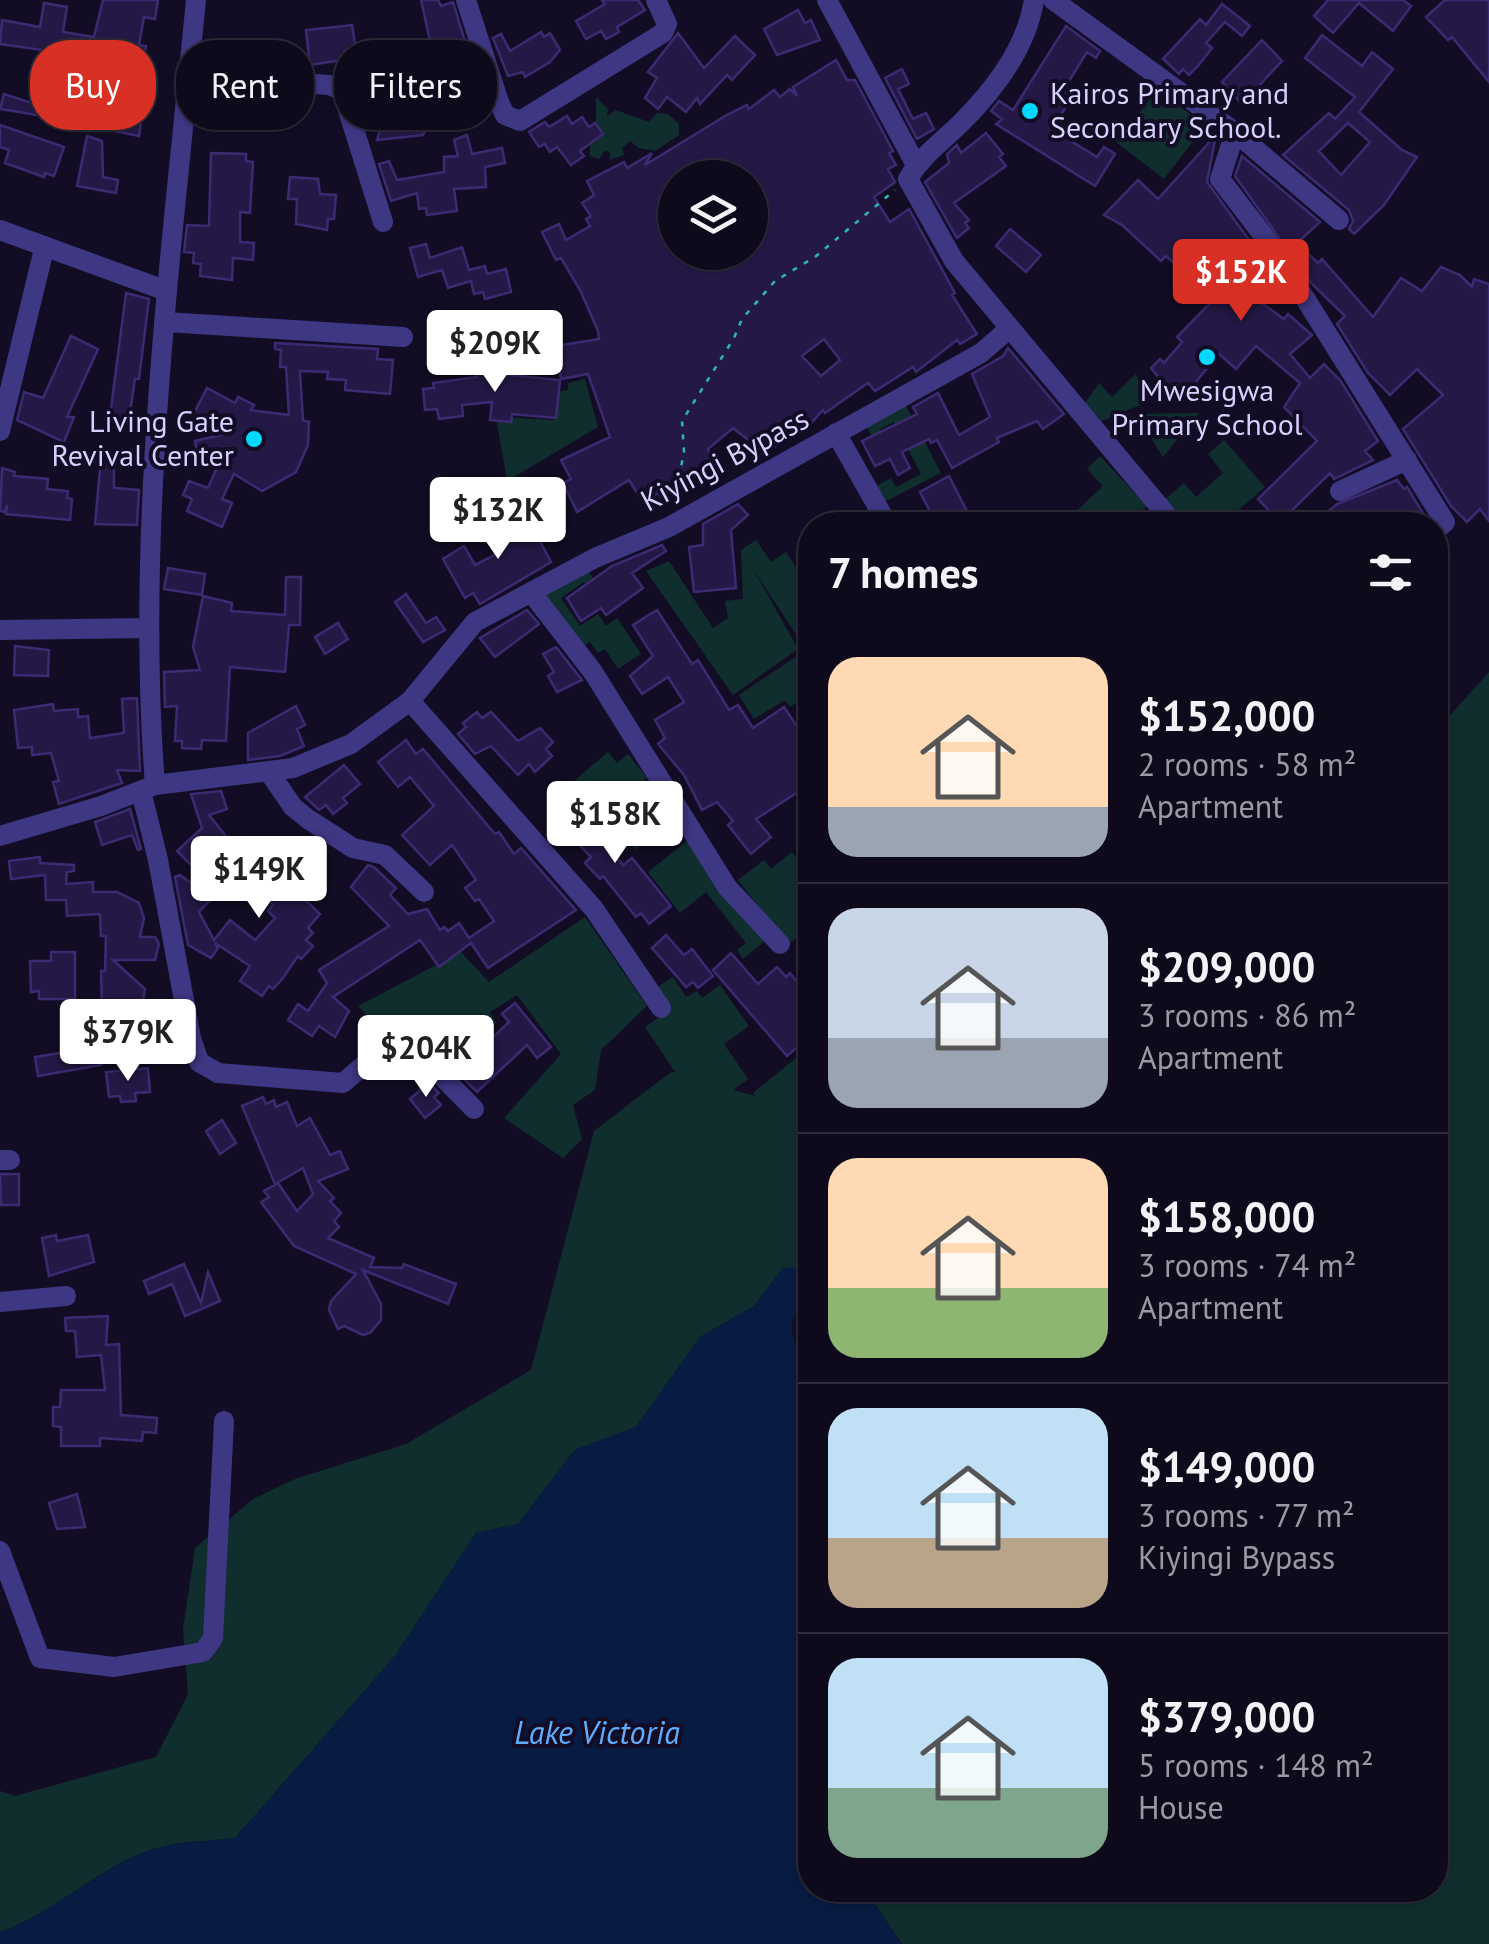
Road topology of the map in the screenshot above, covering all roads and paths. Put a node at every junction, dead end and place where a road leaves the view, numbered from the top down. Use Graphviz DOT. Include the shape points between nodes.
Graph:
graph roads {
  1 [pos="196,0"];
  2 [pos="466,0"];
  3 [pos="656,0"];
  4 [pos="827,0"];
  5 [pos="1034,0"];
  6 [pos="1053,0"];
  7 [pos="192,40"];
  8 [pos="314,84"];
  9 [pos="183,130"];
  10 [pos="1234,132"];
  11 [pos="912,172"];
  12 [pos="1338,220"];
  13 [pos="384,222"];
  14 [pos="0,230"];
  15 [pos="44,249"];
  16 [pos="167,291"];
  17 [pos="166,322"];
  18 [pos="1010,328"];
  19 [pos="403,337"];
  20 [pos="0,431"];
  21 [pos="836,434"];
  22 [pos="1407,460"];
  23 [pos="1340,491"];
  24 [pos="674,495"];
  25 [pos="881,512"];
  26 [pos="1164,512"];
  27 [pos="1439,512"];
  28 [pos="531,592"];
  29 [pos="148,628"];
  30 [pos="0,630"];
  31 [pos="410,701"];
  32 [pos="269,772"];
  33 [pos="148,788"];
  34 [pos="0,836"];
  35 [pos="424,892"];
  36 [pos="780,944"];
  37 [pos="661,1008"];
  38 [pos="474,1109"];
  39 [pos="66,1296"];
  40 [pos="0,1302"];
  41 [pos="224,1421"];
  42 [pos="0,1551"];
  1 -- 7 [label="street"];
  2 -- 3 [label="street" via="505,116 520,121 663,33 668,24"];
  4 -- 11 [label="street"];
  5 -- 11 [label="street" via="1025,34 998,78"];
  6 -- 10 [label="street"];
  8 -- 13 [label="street" via="342,91"];
  9 -- 16 [label="street"];
  10 -- 12 [label="street"];
  10 -- 22 [label="street" via="1220,179 1276,252"];
  11 -- 18 [label="street" via="954,261"];
  11 -- 24 [label="path" via="815,258 775,281 742,319 682,421 680,467 689,484"];
  14 -- 15 [label="street"];
  15 -- 16 [label="street"];
  15 -- 20 [label="street"];
  16 -- 17 [label="street"];
  17 -- 19 [label="street"];
  17 -- 29 [label="street"];
  18 -- 21 [label="street, Kiyingi Bypass" via="982,352"];
  18 -- 26 [label="street"];
  21 -- 25 [label="street"];
  21 -- 28 [label="street, Kiyingi Bypass" via="669,527"];
  22 -- 23 [label="street"];
  22 -- 27 [label="street"];
  28 -- 31 [label="street, Kiyingi Bypass" via="474,622"];
  28 -- 36 [label="street" via="593,672 727,887"];
  29 -- 30 [label="street"];
  29 -- 33 [label="street"];
  31 -- 32 [label="street, Kiyingi Bypass" via="350,744"];
  31 -- 37 [label="street" via="594,909"];
  32 -- 33 [label="street, Kiyingi Bypass"];
  32 -- 35 [label="street" via="308,819 353,848 385,855"];
  33 -- 34 [label="street, Kiyingi Bypass"];
  33 -- 38 [label="street" via="200,1062 218,1073 343,1083 400,1039"];
  39 -- 40 [label="street"];
  41 -- 42 [label="street" via="213,1638 203,1652 114,1667 40,1658"];
}
